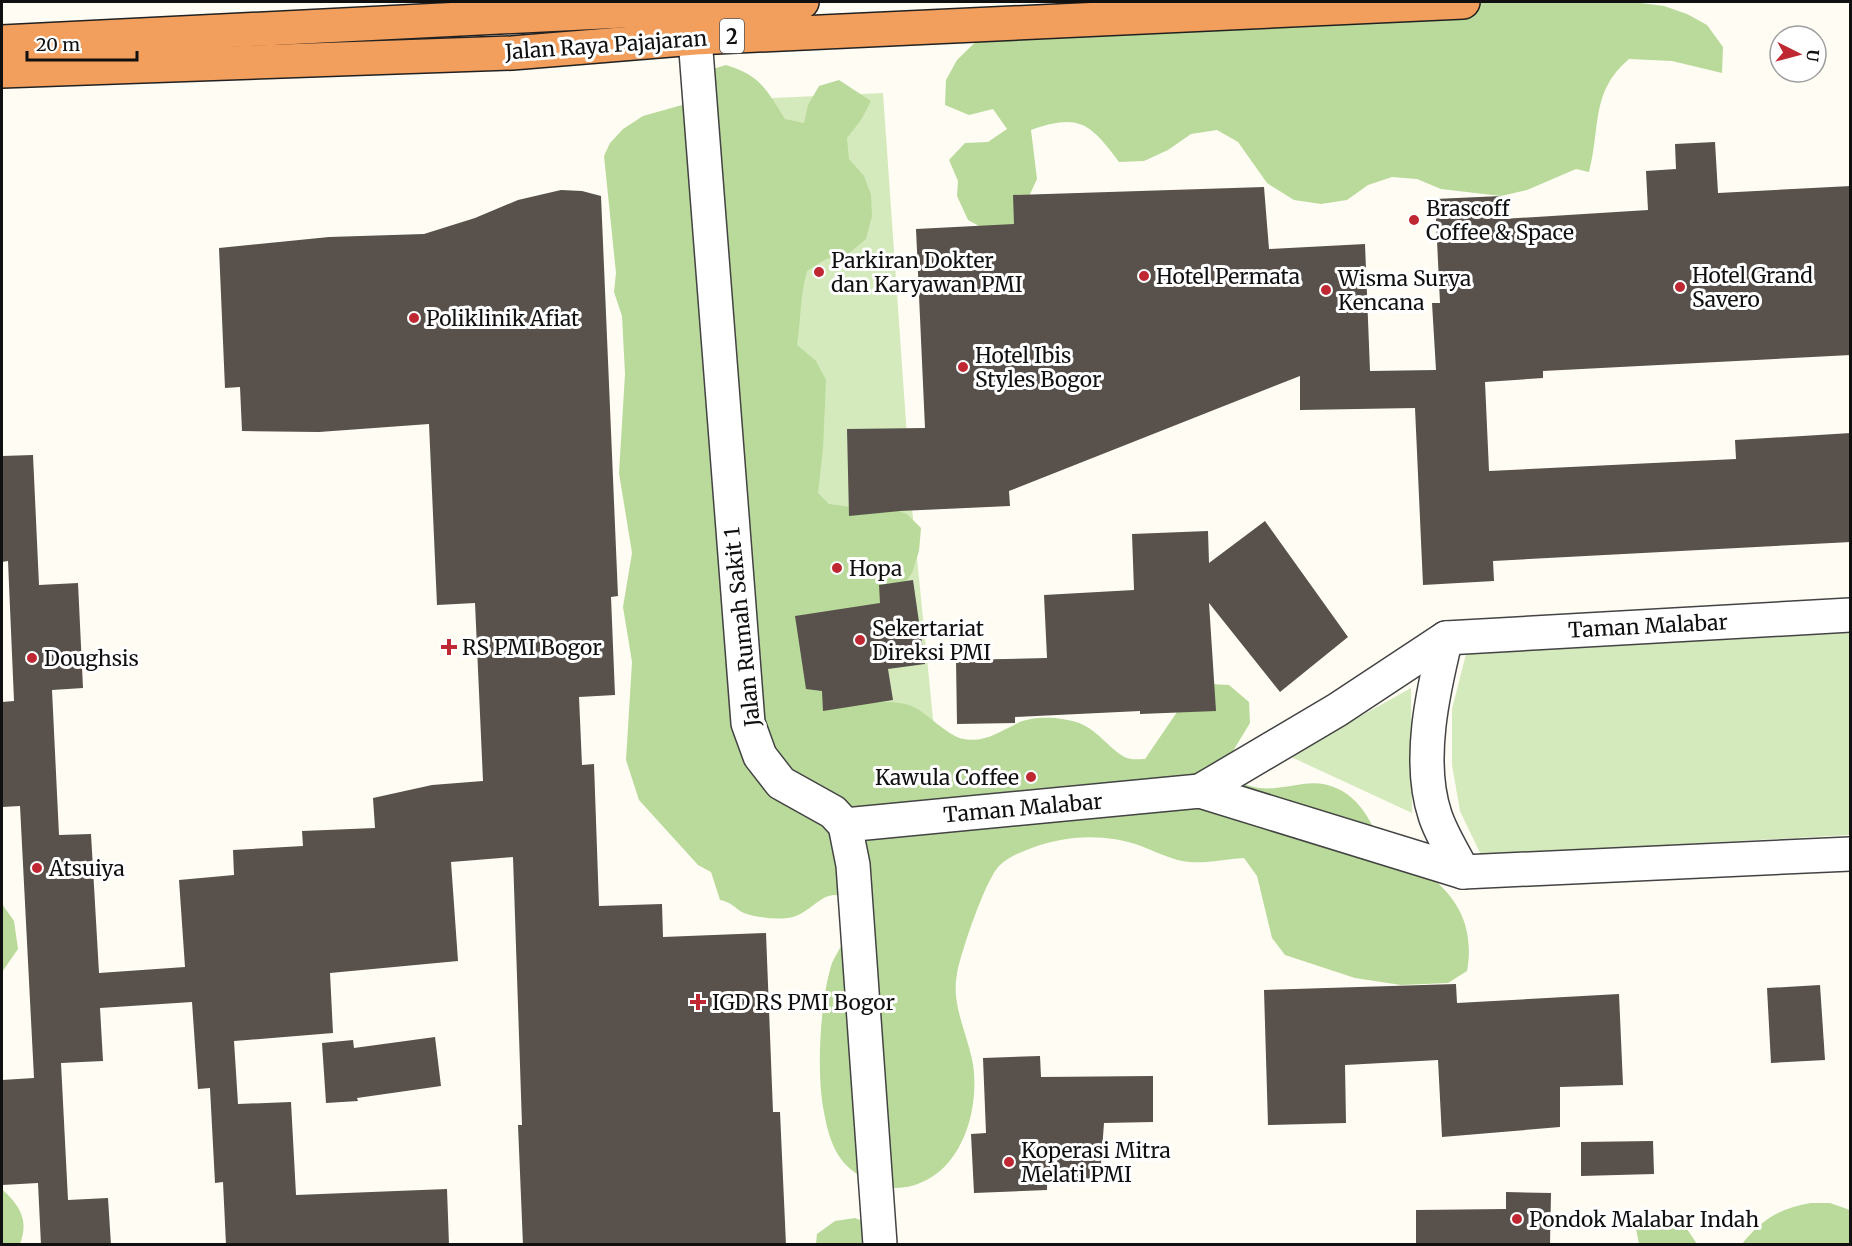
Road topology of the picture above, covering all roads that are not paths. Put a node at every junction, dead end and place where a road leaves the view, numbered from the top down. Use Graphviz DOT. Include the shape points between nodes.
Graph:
graph roads {
  1 [pos="802,2"];
  2 [pos="1463,2"];
  3 [pos="695,38"];
  4 [pos="2,42"];
  5 [pos="2,71"];
  6 [pos="1851,615"];
  7 [pos="1446,638"];
  8 [pos="1200,791"];
  9 [pos="845,825"];
  10 [pos="1851,854"];
  11 [pos="1463,872"];
  12 [pos="880,1245"];
  1 -- 4 [label="highway, 2"];
  2 -- 3 [label="highway, Jalan Raya Pajajaran / 2"];
  3 -- 5 [label="highway, Jalan Raya Pajajaran / 2" via="512,53"];
  3 -- 9 [label="street, Jalan Rumah Sakit 1" via="748,723 760,756 782,783 833,812"];
  6 -- 7 [label="street, Taman Malabar"];
  7 -- 8 [label="street, Taman Malabar" via="1336,710"];
  7 -- 11 [label="street" via="1432,692 1427,760 1434,814"];
  8 -- 9 [label="street, Taman Malabar"];
  8 -- 11 [label="street, Taman Malabar"];
  9 -- 12 [label="street" via="853,866"];
  10 -- 11 [label="street, Taman Malabar"];
}
